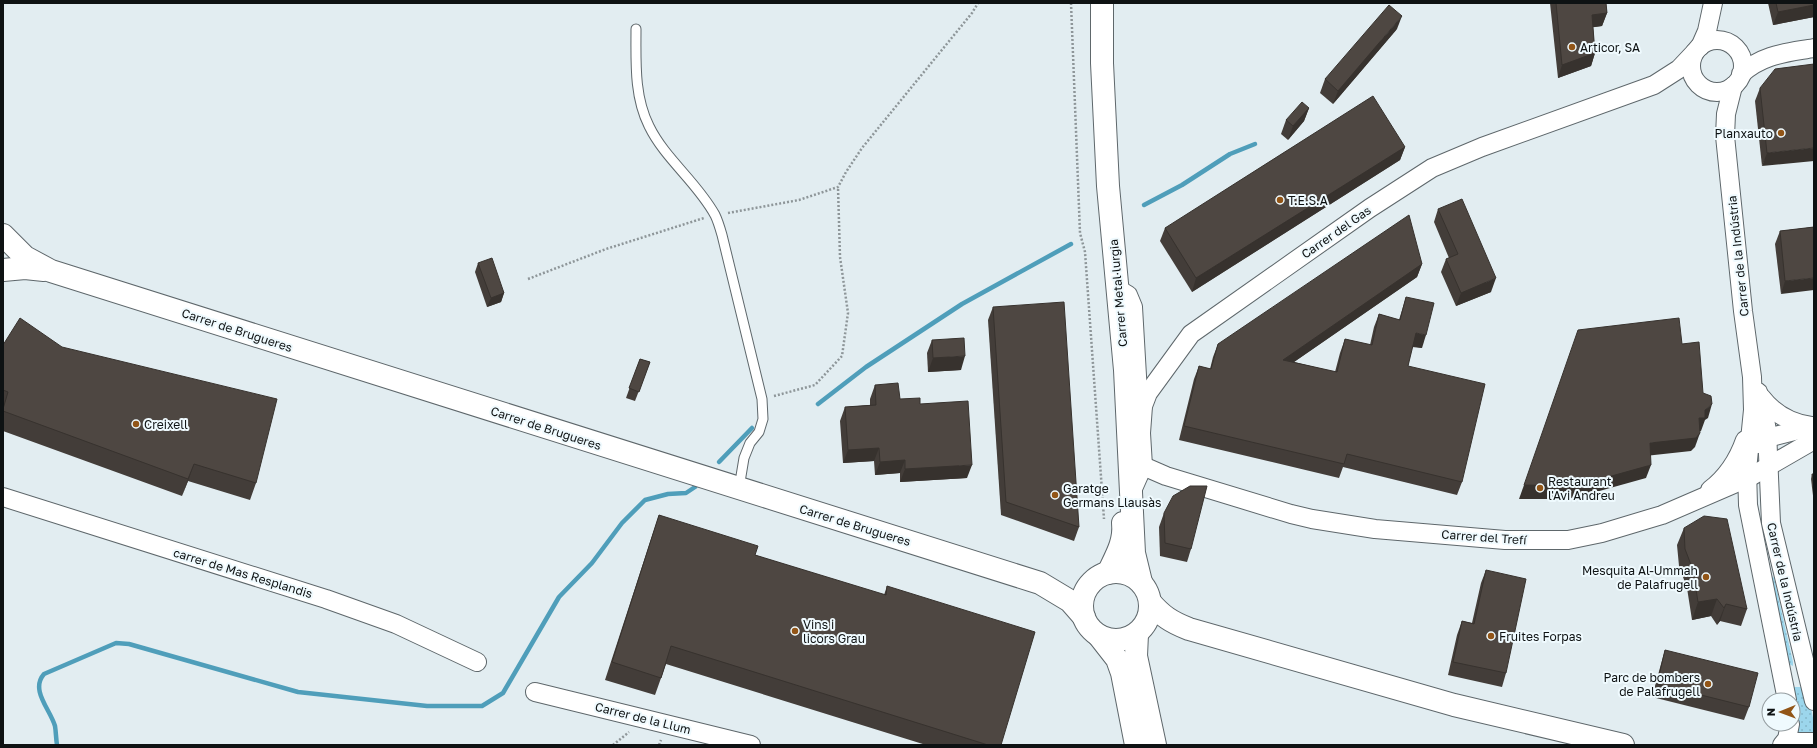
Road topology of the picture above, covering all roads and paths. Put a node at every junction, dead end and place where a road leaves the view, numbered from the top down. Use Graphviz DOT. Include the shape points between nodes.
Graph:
graph roads {
  1 [pos="978,3"];
  2 [pos="1071,3"];
  3 [pos="1094,3"];
  4 [pos="1102,3"];
  5 [pos="1713,4"];
  6 [pos="636,29"];
  7 [pos="1733,47"];
  8 [pos="1814,48"];
  9 [pos="1697,49"];
  10 [pos="1772,56"];
  11 [pos="1737,80"];
  12 [pos="1654,85"];
  13 [pos="1704,89"];
  14 [pos="1725,136"];
  15 [pos="838,187"];
  16 [pos="715,215"];
  17 [pos="3,235"];
  18 [pos="3,270"];
  19 [pos="51,271"];
  20 [pos="528,279"];
  21 [pos="1118,289"];
  22 [pos="762,399"];
  23 [pos="1756,402"];
  24 [pos="1143,406"];
  25 [pos="1814,426"];
  26 [pos="1767,438"];
  27 [pos="1814,440"];
  28 [pos="1814,451"];
  29 [pos="1788,456"];
  30 [pos="1143,466"];
  31 [pos="1753,468"];
  32 [pos="739,489"];
  33 [pos="1131,493"];
  34 [pos="3,496"];
  35 [pos="1706,496"];
  36 [pos="1748,511"];
  37 [pos="1104,519"];
  38 [pos="1102,576"];
  39 [pos="1141,582"];
  40 [pos="1040,583"];
  41 [pos="1150,602"];
  42 [pos="1084,617"];
  43 [pos="1189,629"];
  44 [pos="1139,632"];
  45 [pos="1099,636"];
  46 [pos="477,662"];
  47 [pos="1779,662"];
  48 [pos="1806,669"];
  49 [pos="1132,672"];
  50 [pos="535,692"];
  51 [pos="1785,692"];
  52 [pos="1814,701"];
  53 [pos="1788,732"];
  54 [pos="1814,742"];
  55 [pos="751,745"];
  56 [pos="1136,745"];
  57 [pos="1155,745"];
  58 [pos="1623,745"];
  59 [pos="1782,745"];
  60 [pos="1787,745"];
  1 -- 15 [label="path" via="862,148"];
  2 -- 37 [label="path" via="1080,233 1085,252"];
  3 -- 38 [label="main road, Carrer Metal·lurgia" via="1094,80 1102,231 1124,528 1120,548"];
  4 -- 21 [label="main road, Carrer Metal·lurgia" via="1108,186"];
  5 -- 7 [label="street"];
  5 -- 9 [label="street" via="1707,31"];
  6 -- 16 [label="lane" via="639,101 649,126 660,145"];
  7 -- 9 [label="street" via="1724,41 1711,41"];
  7 -- 10 [label="street" via="1761,57"];
  7 -- 11 [label="street" via="1742,64"];
  8 -- 10 [label="street"];
  9 -- 12 [label="street, Carrer del Gas" via="1679,69"];
  9 -- 13 [label="street" via="1691,71"];
  10 -- 11 [label="street" via="1753,64"];
  11 -- 13 [label="street" via="1721,92"];
  11 -- 14 [label="street, Carrer de la Indústria" via="1726,114"];
  12 -- 13 [label="street, Carrer del Gas" via="1670,83"];
  12 -- 24 [label="street, Carrer del Gas" via="1450,159 1405,184 1191,334 1148,393"];
  13 -- 14 [label="street, Carrer de la Indústria" via="1718,108"];
  14 -- 23 [label="street, Carrer de la Indústria" via="1743,310"];
  15 -- 16 [label="path" via="799,200"];
  15 -- 22 [label="path" via="840,257 848,313 842,356 815,385"];
  16 -- 20 [label="path" via="606,250"];
  16 -- 22 [label="lane"];
  17 -- 19 [label="main road, Carrer de Brugueres" via="25,257"];
  18 -- 19 [label="main road, Carrer de Brugueres" via="25,268"];
  19 -- 32 [label="main road, Carrer de Brugueres"];
  21 -- 24 [label="street" via="1128,295 1133,307 1138,393"];
  21 -- 33 [label="main road, Carrer Metal·lurgia"];
  22 -- 32 [label="lane" via="763,419 759,432 750,443 744,458"];
  23 -- 25 [label="street" via="1767,405 1781,416 1800,424"];
  23 -- 26 [label="street, Carrer de la Indústria" via="1764,413"];
  23 -- 31 [label="street, Carrer de la Indústria"];
  24 -- 30 [label="street, Carrer del Gas"];
  25 -- 26 [label="street"];
  26 -- 31 [label="street"];
  26 -- 31 [label="street, Carrer de la Indústria"];
  27 -- 29 [label="street"];
  28 -- 29 [label="street"];
  29 -- 31 [label="street"];
  30 -- 33 [label="street, Carrer del Gas"];
  30 -- 35 [label="street, Carrer del Trefí" via="1166,476 1312,519 1375,529 1504,540 1568,540 1602,533 1662,515"];
  31 -- 35 [label="street" via="1741,470"];
  31 -- 36 [label="street, Carrer de la Indústria"];
  31 -- 48 [label="street, Carrer de la Indústria" via="1760,480 1764,517 1777,549"];
  32 -- 40 [label="main road, Carrer de Brugueres"];
  33 -- 39 [label="main road, Carrer Metal·lurgia" via="1134,553"];
  34 -- 46 [label="street, carrer de Mas Resplandis" via="326,598 396,624"];
  35 -- 36 [label="street" via="1733,493"];
  36 -- 47 [label="street, Carrer de la Indústria"];
  38 -- 39 [label="main road" via="1122,572"];
  38 -- 40 [label="main road" via="1073,583"];
  38 -- 42 [label="main road" via="1085,593 1082,605"];
  39 -- 41 [label="main road"];
  40 -- 42 [label="main road" via="1070,601"];
  41 -- 43 [label="main road" via="1162,615"];
  41 -- 44 [label="main road" via="1148,620"];
  42 -- 45 [label="main road" via="1090,628"];
  43 -- 44 [label="main road"];
  43 -- 58 [label="main road" via="1454,705"];
  44 -- 45 [label="main road" via="1118,640"];
  44 -- 49 [label="main road"];
  45 -- 49 [label="main road"];
  47 -- 48 [label="street, Carrer de la Indústria" via="1790,678 1797,680"];
  47 -- 51 [label="street, Carrer de la Indústria"];
  48 -- 52 [label="street, Carrer de la Indústria"];
  49 -- 56 [label="main road"];
  49 -- 57 [label="main road"];
  50 -- 55 [label="street, Carrer de la Llum"];
  53 -- 59 [label="street"];
  54 -- 60 [label="street"];
}
